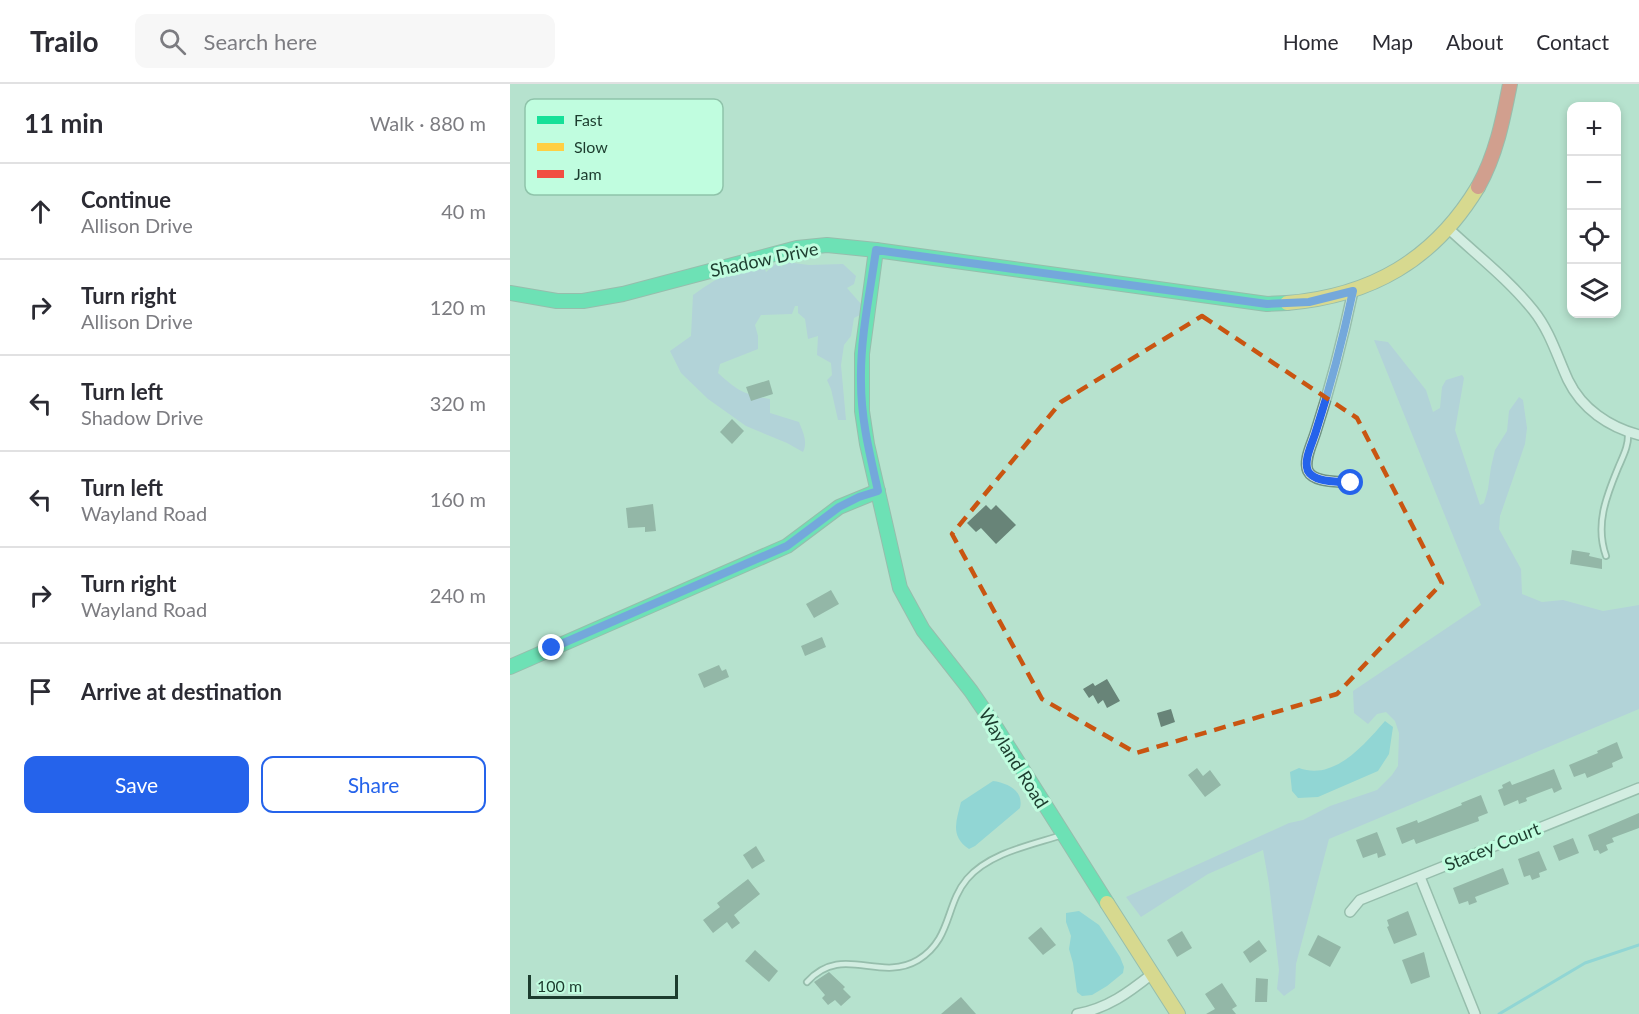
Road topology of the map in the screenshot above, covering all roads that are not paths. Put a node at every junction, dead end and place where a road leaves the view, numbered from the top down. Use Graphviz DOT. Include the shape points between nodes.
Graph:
graph roads {
  1 [pos="1510,84"];
  2 [pos="1450,230"];
  3 [pos="876,250"];
  4 [pos="1353,291"];
  5 [pos="510,293"];
  6 [pos="1628,432"];
  7 [pos="1639,435"];
  8 [pos="1351,483"];
  9 [pos="878,491"];
  10 [pos="1605,556"];
  11 [pos="510,667"];
  12 [pos="1639,788"];
  13 [pos="1062,834"];
  14 [pos="1420,876"];
  15 [pos="1350,912"];
  16 [pos="1152,974"];
  17 [pos="807,982"];
  18 [pos="1077,1014"];
  19 [pos="1178,1014"];
  20 [pos="1475,1014"];
  1 -- 2 [label="street, Shadow Drive" via="1502,130 1487,173"];
  2 -- 4 [label="street, Shadow Drive" via="1394,274"];
  2 -- 6 [label="street" via="1535,312 1555,346 1568,381 1588,408"];
  3 -- 4 [label="street, Shadow Drive" via="1267,304 1309,302"];
  3 -- 5 [label="street, Shadow Drive" via="827,245 797,248 583,301 557,302"];
  3 -- 9 [label="street, Wayland Road" via="861,382 867,444"];
  4 -- 8 [label="street" via="1306,463 1309,474 1317,479"];
  6 -- 7 [label="street"];
  6 -- 10 [label="lane" via="1627,448 1603,508 1600,531"];
  9 -- 11 [label="street" via="839,507 787,546"];
  9 -- 13 [label="street, Wayland Road" via="900,588 915,621 971,692"];
  12 -- 14 [label="street, Stacey Court"];
  13 -- 16 [label="street, Wayland Road"];
  13 -- 17 [label="lane" via="1002,855 977,869 962,887 944,933 918,960 896,968 838,964 816,971"];
  14 -- 15 [label="street, Stacey Court" via="1360,900"];
  14 -- 20 [label="street"];
  16 -- 18 [label="street" via="1125,995 1096,1010"];
  16 -- 19 [label="street, Wayland Road"];
}
